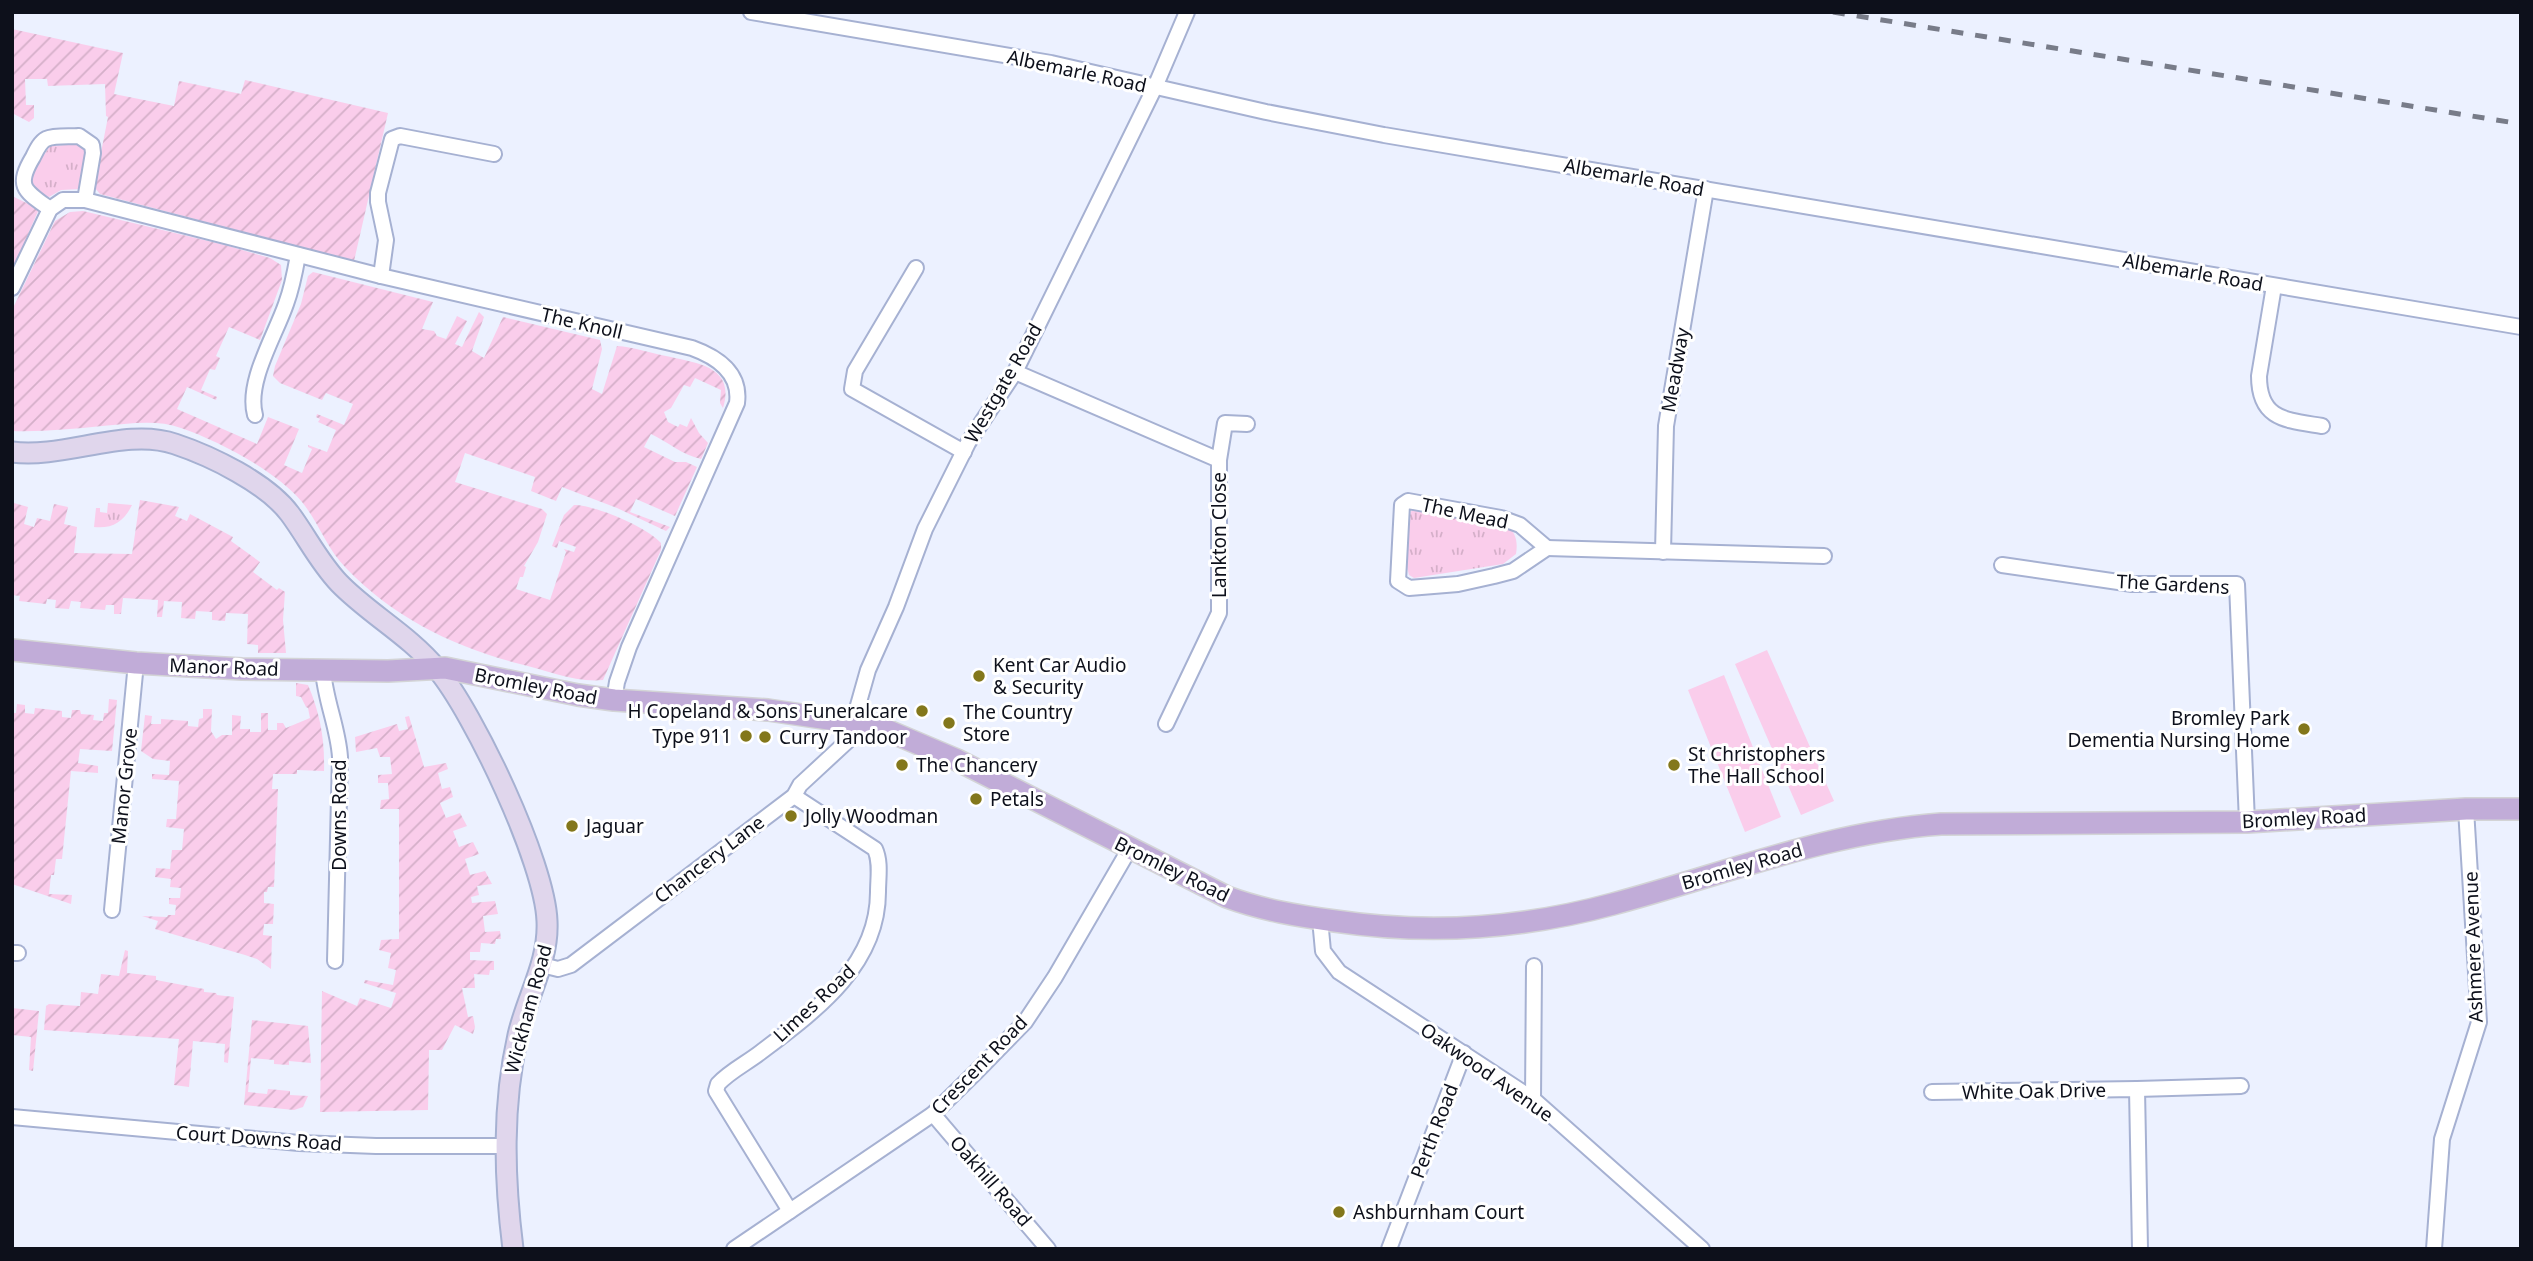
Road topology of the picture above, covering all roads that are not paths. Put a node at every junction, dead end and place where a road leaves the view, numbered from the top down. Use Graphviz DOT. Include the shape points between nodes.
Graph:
graph roads {
  1 [pos="751,12"];
  2 [pos="1187,12"];
  3 [pos="1155,87"];
  4 [pos="494,154"];
  5 [pos="1706,189"];
  6 [pos="85,200"];
  7 [pos="50,209"];
  8 [pos="298,255"];
  9 [pos="916,268"];
  10 [pos="381,276"];
  11 [pos="2274,286"];
  12 [pos="12,288"];
  13 [pos="2521,327"];
  14 [pos="1015,372"];
  15 [pos="255,415"];
  16 [pos="1247,424"];
  17 [pos="2322,426"];
  18 [pos="12,452"];
  19 [pos="964,452"];
  20 [pos="1219,460"];
  21 [pos="1546,548"];
  22 [pos="1664,552"];
  23 [pos="1824,556"];
  24 [pos="2002,565"];
  25 [pos="12,650"];
  26 [pos="136,663"];
  27 [pos="436,668"];
  28 [pos="323,670"];
  29 [pos="614,700"];
  30 [pos="856,723"];
  31 [pos="1166,724"];
  32 [pos="794,796"];
  33 [pos="2466,809"];
  34 [pos="2521,809"];
  35 [pos="2247,821"];
  36 [pos="1130,848"];
  37 [pos="112,910"];
  38 [pos="1320,919"];
  39 [pos="335,961"];
  40 [pos="542,965"];
  41 [pos="1534,966"];
  42 [pos="1464,1053"];
  43 [pos="2241,1086"];
  44 [pos="2137,1090"];
  45 [pos="1932,1092"];
  46 [pos="1533,1099"];
  47 [pos="933,1115"];
  48 [pos="12,1117"];
  49 [pos="506,1146"];
  50 [pos="790,1211"];
  51 [pos="2432,1248"];
  52 [pos="513,1249"];
  53 [pos="734,1249"];
  54 [pos="1048,1249"];
  55 [pos="1389,1249"];
  56 [pos="1702,1249"];
  57 [pos="2140,1249"];
  1 -- 3 [label="street, Albemarle Road" via="1051,63"];
  2 -- 3 [label="street, Westgate Road"];
  3 -- 5 [label="street, Albemarle Road" via="1384,135"];
  3 -- 14 [label="street, Westgate Road"];
  4 -- 10 [label="street" via="400,136 392,139 378,193 386,240"];
  5 -- 11 [label="street, Albemarle Road"];
  5 -- 22 [label="street, Meadway" via="1666,426"];
  6 -- 7 [label="street, The Knoll" via="63,200"];
  6 -- 7 [label="street" via="92,145 79,136 46,139 25,170 23,186"];
  6 -- 8 [label="street, The Knoll"];
  7 -- 12 [label="street"];
  8 -- 10 [label="street, The Knoll"];
  8 -- 15 [label="street" via="288,299 255,384"];
  9 -- 19 [label="street" via="855,371 852,389"];
  10 -- 29 [label="street, The Knoll" via="692,348 719,361 734,380 737,403 629,647"];
  11 -- 13 [label="street, Albemarle Road"];
  11 -- 17 [label="street" via="2259,376 2263,403 2283,419"];
  14 -- 19 [label="street, Westgate Road"];
  14 -- 20 [label="street, Lankton Close"];
  16 -- 20 [label="street, Lankton Close" via="1225,423"];
  18 -- 27 [label="main road, Bromley Road" via="157,440 175,443 224,466 282,504 338,582"];
  19 -- 30 [label="street, Westgate Road" via="925,528 868,670"];
  20 -- 31 [label="street, Lankton Close" via="1219,613"];
  21 -- 21 [label="street, The Mead" via="1513,571 1494,576 1409,587 1398,581 1402,505 1408,501 1520,525"];
  21 -- 22 [label="street"];
  22 -- 23 [label="street"];
  24 -- 35 [label="street, The Gardens" via="2132,584 2237,584"];
  25 -- 26 [label="main road, Manor Road"];
  26 -- 28 [label="main road, Manor Road"];
  26 -- 37 [label="street, Manor Grove"];
  27 -- 28 [label="main road, Manor Road"];
  27 -- 29 [label="main road, Bromley Road"];
  27 -- 40 [label="main road, Wickham Road" via="478,736 536,869 547,918"];
  28 -- 39 [label="street, Downs Road" via="340,757"];
  29 -- 30 [label="main road, Bromley Road" via="728,706"];
  30 -- 32 [label="street, Chancery Lane" via="854,735"];
  30 -- 36 [label="main road, Bromley Road" via="886,730 957,760"];
  32 -- 40 [label="street, Chancery Lane" via="570,965 558,969"];
  32 -- 50 [label="street, Limes Road" via="875,849 878,907 862,957 840,983 785,1034 718,1083 716,1091"];
  33 -- 34 [label="main road, Bromley Road"];
  33 -- 35 [label="main road, Bromley Road"];
  33 -- 51 [label="street, Ashmere Avenue" via="2479,1022 2442,1139"];
  35 -- 38 [label="main road, Bromley Road" via="1907,827 1828,841 1613,904 1528,923 1439,929"];
  36 -- 38 [label="main road, Bromley Road" via="1227,897"];
  36 -- 47 [label="street, Crescent Road" via="1025,1021"];
  38 -- 42 [label="street, Oakwood Avenue" via="1323,951 1339,972"];
  40 -- 49 [label="main road, Wickham Road" via="516,1045 507,1099"];
  41 -- 46 [label="street"];
  42 -- 46 [label="street, Oakwood Avenue"];
  42 -- 55 [label="street, Perth Road"];
  43 -- 44 [label="street, White Oak Drive"];
  44 -- 45 [label="street, White Oak Drive"];
  44 -- 57 [label="street"];
  46 -- 56 [label="street, Oakwood Avenue"];
  47 -- 50 [label="street, Crescent Road"];
  47 -- 54 [label="street, Oakhill Road"];
  48 -- 49 [label="street, Court Downs Road" via="299,1143"];
  49 -- 52 [label="main road, Wickham Road"];
  50 -- 53 [label="street, Crescent Road"];
}
